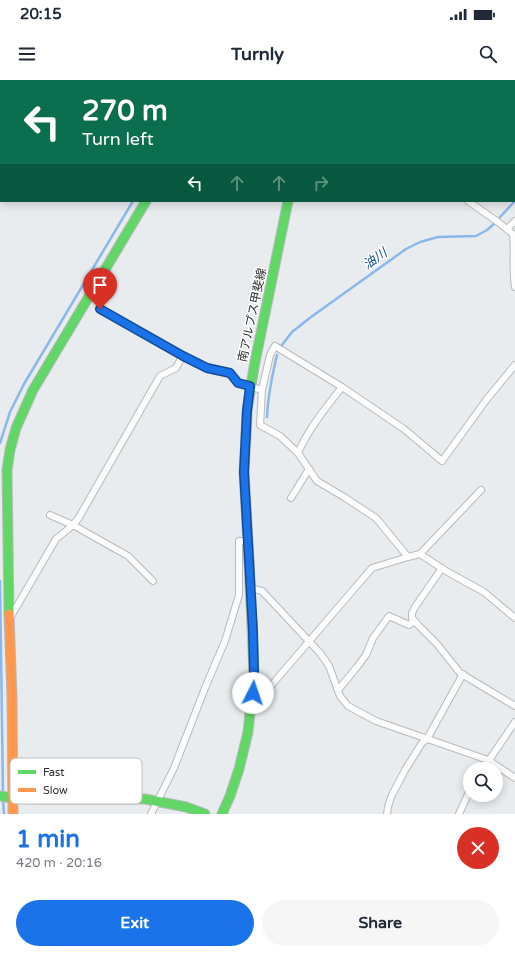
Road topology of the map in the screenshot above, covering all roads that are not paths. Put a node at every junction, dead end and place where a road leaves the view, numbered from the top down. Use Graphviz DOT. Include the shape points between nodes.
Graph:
graph roads {
  1 [pos="146,202"];
  2 [pos="288,202"];
  3 [pos="469,202"];
  4 [pos="515,221"];
  5 [pos="507,229"];
  6 [pos="515,286"];
  7 [pos="100,309"];
  8 [pos="183,356"];
  9 [pos="515,365"];
  10 [pos="250,386"];
  11 [pos="342,387"];
  12 [pos="262,390"];
  13 [pos="298,454"];
  14 [pos="309,469"];
  15 [pos="481,490"];
  16 [pos="291,498"];
  17 [pos="50,516"];
  18 [pos="73,525"];
  19 [pos="4,529"];
  20 [pos="248,540"];
  21 [pos="420,554"];
  22 [pos="408,557"];
  23 [pos="442,568"];
  24 [pos="153,582"];
  25 [pos="250,588"];
  26 [pos="515,618"];
  27 [pos="8,620"];
  28 [pos="414,621"];
  29 [pos="310,641"];
  30 [pos="462,674"];
  31 [pos="338,690"];
  32 [pos="253,693"];
  33 [pos="515,706"];
  34 [pos="515,722"];
  35 [pos="427,739"];
  36 [pos="12,758"];
  37 [pos="488,760"];
  38 [pos="515,778"];
  39 [pos="0,796"];
  40 [pos="10,798"];
  41 [pos="142,799"];
  42 [pos="158,801"];
  43 [pos="464,802"];
  44 [pos="12,804"];
  45 [pos="13,814"];
  46 [pos="151,814"];
  47 [pos="205,814"];
  48 [pos="222,814"];
  49 [pos="387,814"];
  50 [pos="459,814"];
  1 -- 19 [label="street" via="33,390 16,428 7,470"];
  2 -- 10 [label="street, 南アルプス甲斐線"];
  3 -- 5 [label="street"];
  4 -- 5 [label="street"];
  5 -- 6 [label="street" via="513,234 515,247"];
  7 -- 8 [label="street"];
  8 -- 10 [label="street" via="207,368 230,373 238,383"];
  8 -- 18 [label="street" via="176,368 160,376"];
  9 -- 11 [label="street" via="442,461 404,430"];
  10 -- 12 [label="street"];
  10 -- 20 [label="street, 南アルプス甲斐線" via="244,472"];
  11 -- 12 [label="street" via="275,346 270,355"];
  11 -- 13 [label="street" via="316,421"];
  12 -- 13 [label="street" via="260,425 280,436"];
  13 -- 14 [label="street"];
  14 -- 16 [label="street"];
  14 -- 22 [label="street" via="317,481 376,518"];
  15 -- 21 [label="street"];
  17 -- 18 [label="street"];
  18 -- 24 [label="street" via="128,556"];
  18 -- 27 [label="street" via="56,539"];
  19 -- 27 [label="street"];
  20 -- 25 [label="street, 南アルプス甲斐線"];
  20 -- 42 [label="street" via="239,541 239,595 225,641 174,768"];
  21 -- 22 [label="street"];
  21 -- 23 [label="street"];
  22 -- 29 [label="street" via="372,568"];
  23 -- 26 [label="street" via="484,592"];
  23 -- 28 [label="street" via="415,607 412,613"];
  25 -- 29 [label="street" via="262,591"];
  25 -- 32 [label="street, 南アルプス甲斐線"];
  27 -- 36 [label="street"];
  28 -- 30 [label="street"];
  28 -- 31 [label="street" via="409,625 389,616 374,638 366,656"];
  29 -- 31 [label="street" via="329,666"];
  29 -- 32 [label="street" via="263,695"];
  30 -- 33 [label="street"];
  30 -- 35 [label="street"];
  31 -- 35 [label="street" via="348,706 376,721"];
  32 -- 48 [label="street, 南アルプス甲斐線" via="245,747"];
  34 -- 37 [label="street"];
  35 -- 37 [label="street"];
  35 -- 49 [label="street" via="405,770 391,797"];
  37 -- 38 [label="street"];
  39 -- 40 [label="street"];
  41 -- 42 [label="street"];
  42 -- 46 [label="street"];
  42 -- 47 [label="street"];
  43 -- 50 [label="street"];
  44 -- 45 [label="street"];
}
